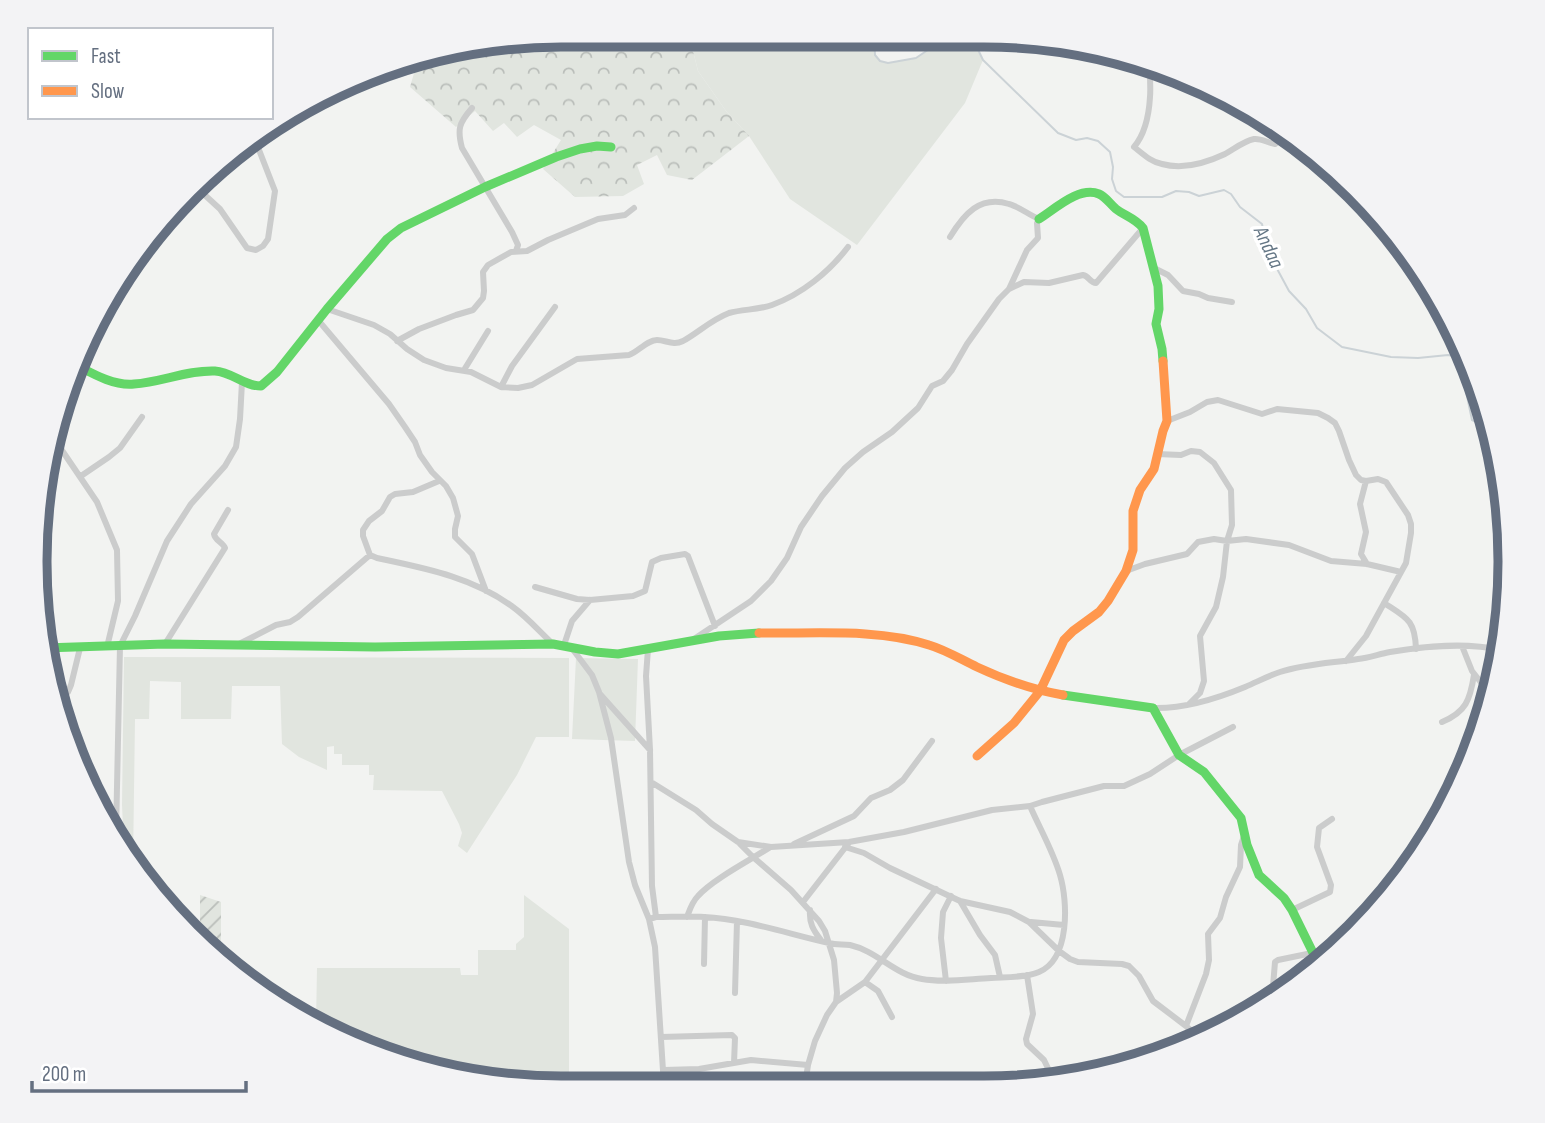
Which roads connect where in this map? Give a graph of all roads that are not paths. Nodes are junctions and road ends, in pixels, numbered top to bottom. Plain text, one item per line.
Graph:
1 (1150, 75) edge
2 (472, 108) dead end
3 (1279, 141) edge
4 (258, 147) edge
5 (611, 147) dead end
6 (485, 187) junction
7 (203, 193) edge
8 (634, 208) dead end
9 (1039, 219) junction
10 (1143, 228) junction
11 (950, 237) dead end
12 (848, 247) dead end
13 (516, 251) junction
14 (1154, 268) junction
15 (1009, 289) junction
16 (1232, 302) dead end
17 (555, 307) dead end
18 (327, 309) junction
19 (318, 320) junction
20 (488, 331) dead end
21 (397, 341) junction
22 (84, 369) edge
23 (464, 370) junction
24 (242, 382) junction
25 (501, 387) junction
26 (142, 417) dead end
27 (1167, 421) junction
28 (60, 447) edge
29 (1157, 454) junction
30 (81, 476) junction
31 (439, 481) junction
32 (1366, 481) junction
33 (228, 510) dead end
34 (1227, 541) junction
35 (370, 555) junction
36 (1367, 564) junction
37 (1126, 571) junction
38 (1402, 572) junction
39 (535, 587) dead end
40 (486, 591) junction
41 (590, 600) junction
42 (1384, 603) junction
43 (715, 626) junction
44 (693, 640) junction
45 (165, 644) junction
46 (552, 644) junction
47 (567, 645) junction
48 (120, 646) junction
49 (235, 646) junction
50 (1462, 646) junction
51 (107, 647) junction
52 (55, 648) edge
53 (80, 648) junction
54 (1490, 648) edge
55 (648, 649) junction
56 (1416, 649) junction
57 (1346, 661) junction
58 (1475, 675) junction
59 (1483, 685) edge
60 (1040, 691) junction
61 (598, 692) junction
62 (65, 694) edge
63 (1187, 706) junction
64 (1153, 708) junction
65 (1442, 722) dead end
66 (1233, 727) dead end
67 (932, 741) dead end
68 (650, 750) junction
69 (1179, 755) junction
70 (977, 756) dead end
71 (651, 782) junction
72 (1030, 806) junction
73 (116, 819) edge
74 (1332, 819) dead end
75 (1244, 834) junction
76 (738, 842) junction
77 (847, 845) junction
78 (771, 847) junction
79 (787, 847) junction
80 (753, 858) junction
81 (936, 889) junction
82 (951, 896) junction
83 (960, 901) junction
84 (803, 902) junction
85 (1292, 909) junction
86 (810, 910) junction
87 (687, 917) junction
88 (705, 917) junction
89 (652, 918) junction
90 (737, 921) junction
91 (1029, 922) junction
92 (1065, 925) junction
93 (821, 940) junction
94 (829, 943) junction
95 (1059, 951) junction
96 (1312, 953) junction
97 (1314, 956) edge
98 (883, 961) junction
99 (704, 964) dead end
100 (1027, 975) junction
101 (1000, 977) junction
102 (946, 981) junction
103 (865, 982) junction
104 (1273, 986) edge
105 (735, 993) dead end
106 (836, 1002) junction
107 (891, 1017) dead end
108 (1186, 1026) junction
109 (1192, 1032) edge
110 (661, 1037) junction
111 (734, 1063) junction
112 (808, 1065) junction
113 (664, 1070) junction
114 (1049, 1071) edge
115 (664, 1076) edge
116 (806, 1076) edge

1 - 3 street
2 - 6 street
4 - 7 street
5 - 6 street
6 - 13 street
6 - 18 street
8 - 13 street
9 - 10 street
9 - 11 street
9 - 15 street
10 - 14 street
10 - 15 street
12 - 25 street
13 - 21 street
14 - 16 street
14 - 27 street
15 - 43 street
17 - 25 street
18 - 19 street
18 - 21 street
19 - 24 street
19 - 31 street
20 - 23 street
21 - 23 street
22 - 24 street
23 - 25 street
24 - 48 street
26 - 30 street
27 - 29 street
27 - 32 street
28 - 30 street
29 - 34 street
29 - 37 street
30 - 51 street
31 - 35 street
31 - 40 street
32 - 36 street
32 - 38 street
33 - 45 street
34 - 36 street
34 - 37 street
34 - 63 street
35 - 40 street
35 - 49 street
36 - 38 street
37 - 60 street
38 - 42 street
39 - 41 street
40 - 46 street
41 - 43 street
41 - 47 street
42 - 56 street
42 - 57 street
43 - 44 street
44 - 55 street
44 - 60 street
45 - 48 street
45 - 49 street
46 - 47 street
46 - 49 street
47 - 55 street
47 - 61 street
48 - 51 street
48 - 73 street
50 - 54 street
50 - 56 street
50 - 58 street
51 - 53 street
52 - 53 street
53 - 62 street
55 - 68 street
56 - 57 street
57 - 63 street
58 - 59 street
58 - 65 street
60 - 64 street
60 - 70 street
61 - 68 street
61 - 89 street
63 - 64 street
64 - 69 street
66 - 69 street
67 - 79 street
68 - 71 street
69 - 72 street
69 - 75 street
71 - 76 street
71 - 89 street
72 - 77 street
72 - 92 street
74 - 85 street
75 - 85 street
75 - 108 street
76 - 78 street
76 - 80 street
77 - 79 street
77 - 81 street
77 - 84 street
78 - 79 street
78 - 80 street
80 - 84 street
80 - 87 street
81 - 82 street
81 - 98 street
82 - 83 street
82 - 102 street
83 - 91 street
83 - 101 street
84 - 86 street
85 - 96 street
86 - 93 street
86 - 94 street
87 - 88 street
87 - 89 street
88 - 90 street
88 - 99 street
89 - 110 street
90 - 93 street
90 - 105 street
91 - 92 street
91 - 95 street
92 - 95 street
93 - 94 street
94 - 98 street
94 - 106 street
95 - 100 street
95 - 108 street
96 - 97 street
96 - 104 street
98 - 102 street
98 - 103 street
100 - 101 street
100 - 114 street
101 - 102 street
103 - 106 street
103 - 107 street
106 - 112 street
108 - 109 street
110 - 111 street
110 - 113 street
111 - 112 street
111 - 113 street
112 - 116 street
113 - 115 street

